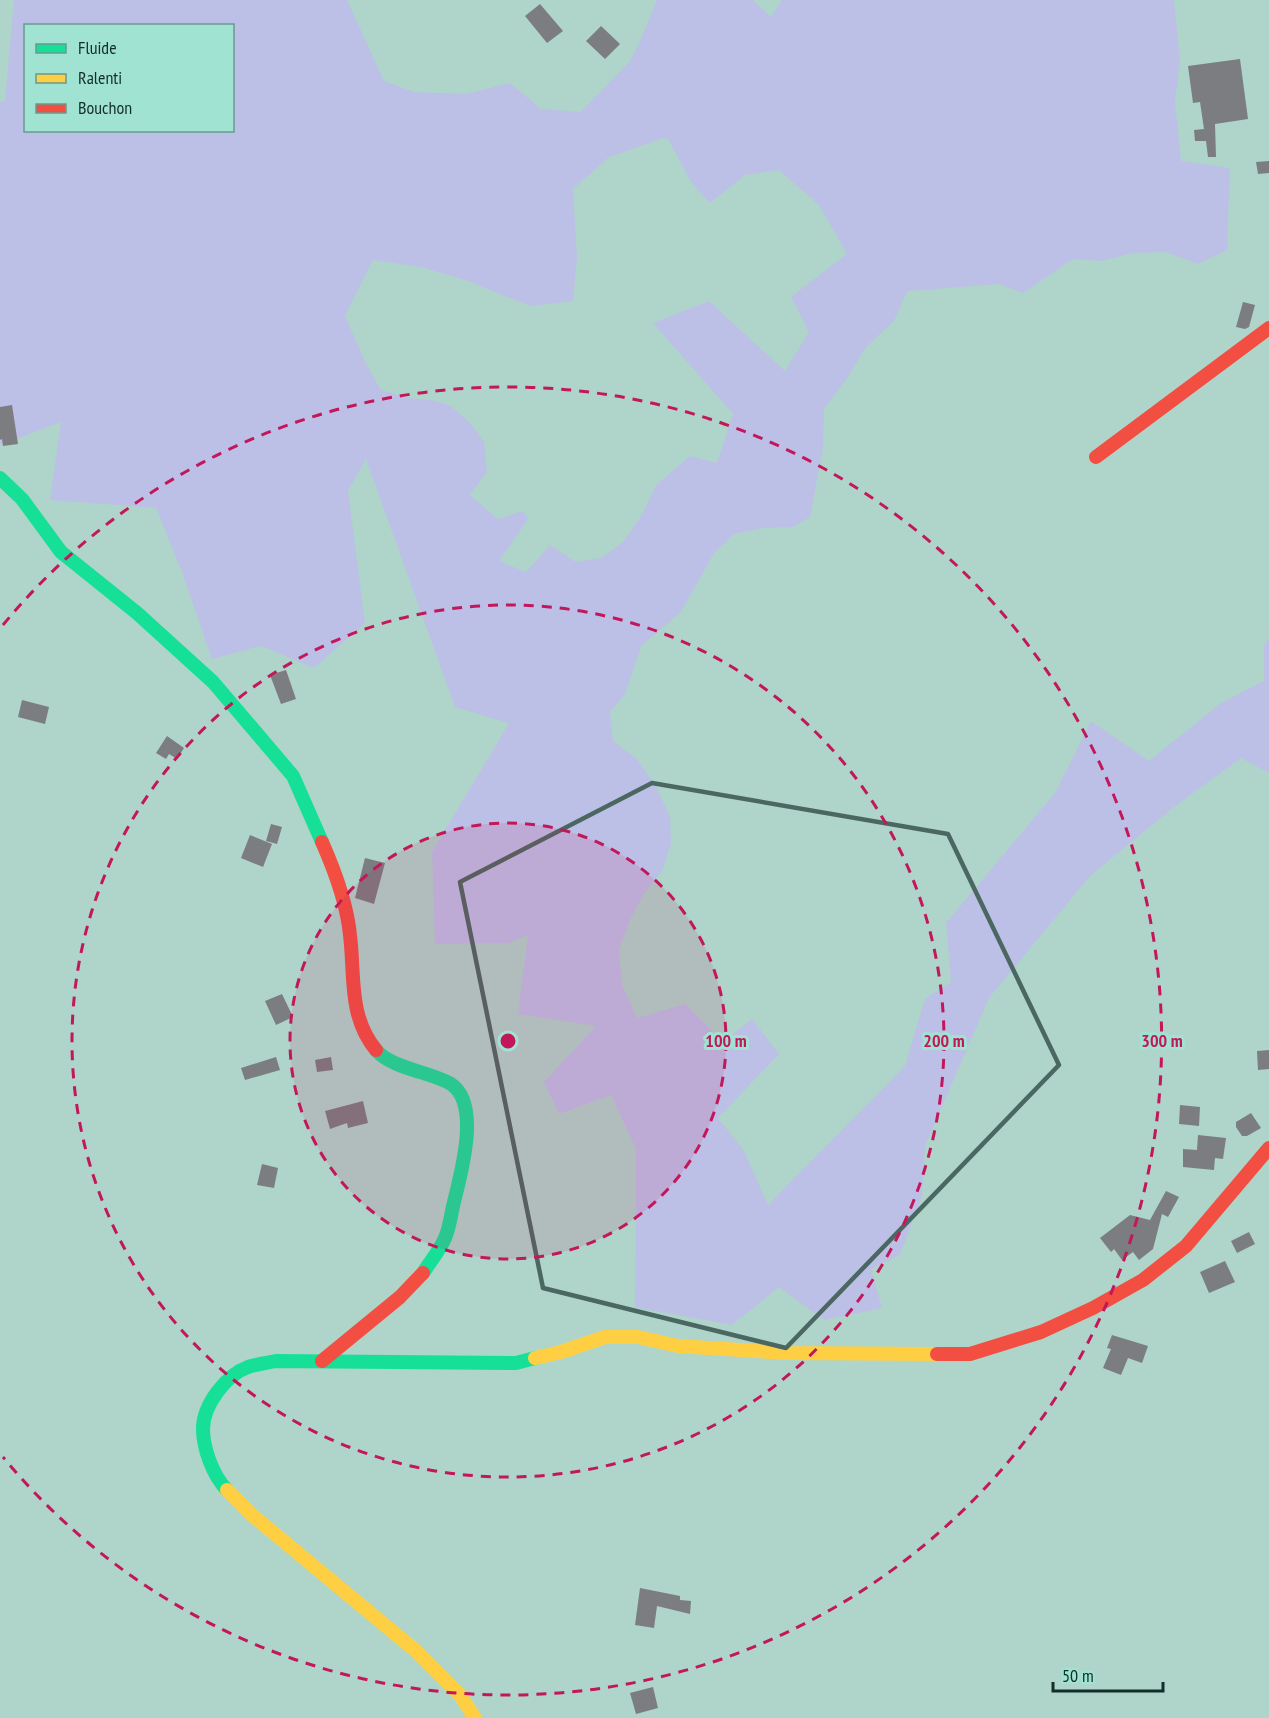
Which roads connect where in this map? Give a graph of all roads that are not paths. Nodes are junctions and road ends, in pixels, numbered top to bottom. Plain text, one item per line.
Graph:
1 (1269, 328) edge
2 (1096, 458) dead end
3 (0, 478) edge
4 (1269, 1148) edge
5 (322, 1361) junction
6 (475, 1718) edge

1 - 2 street
3 - 5 street
4 - 5 street
5 - 6 street

